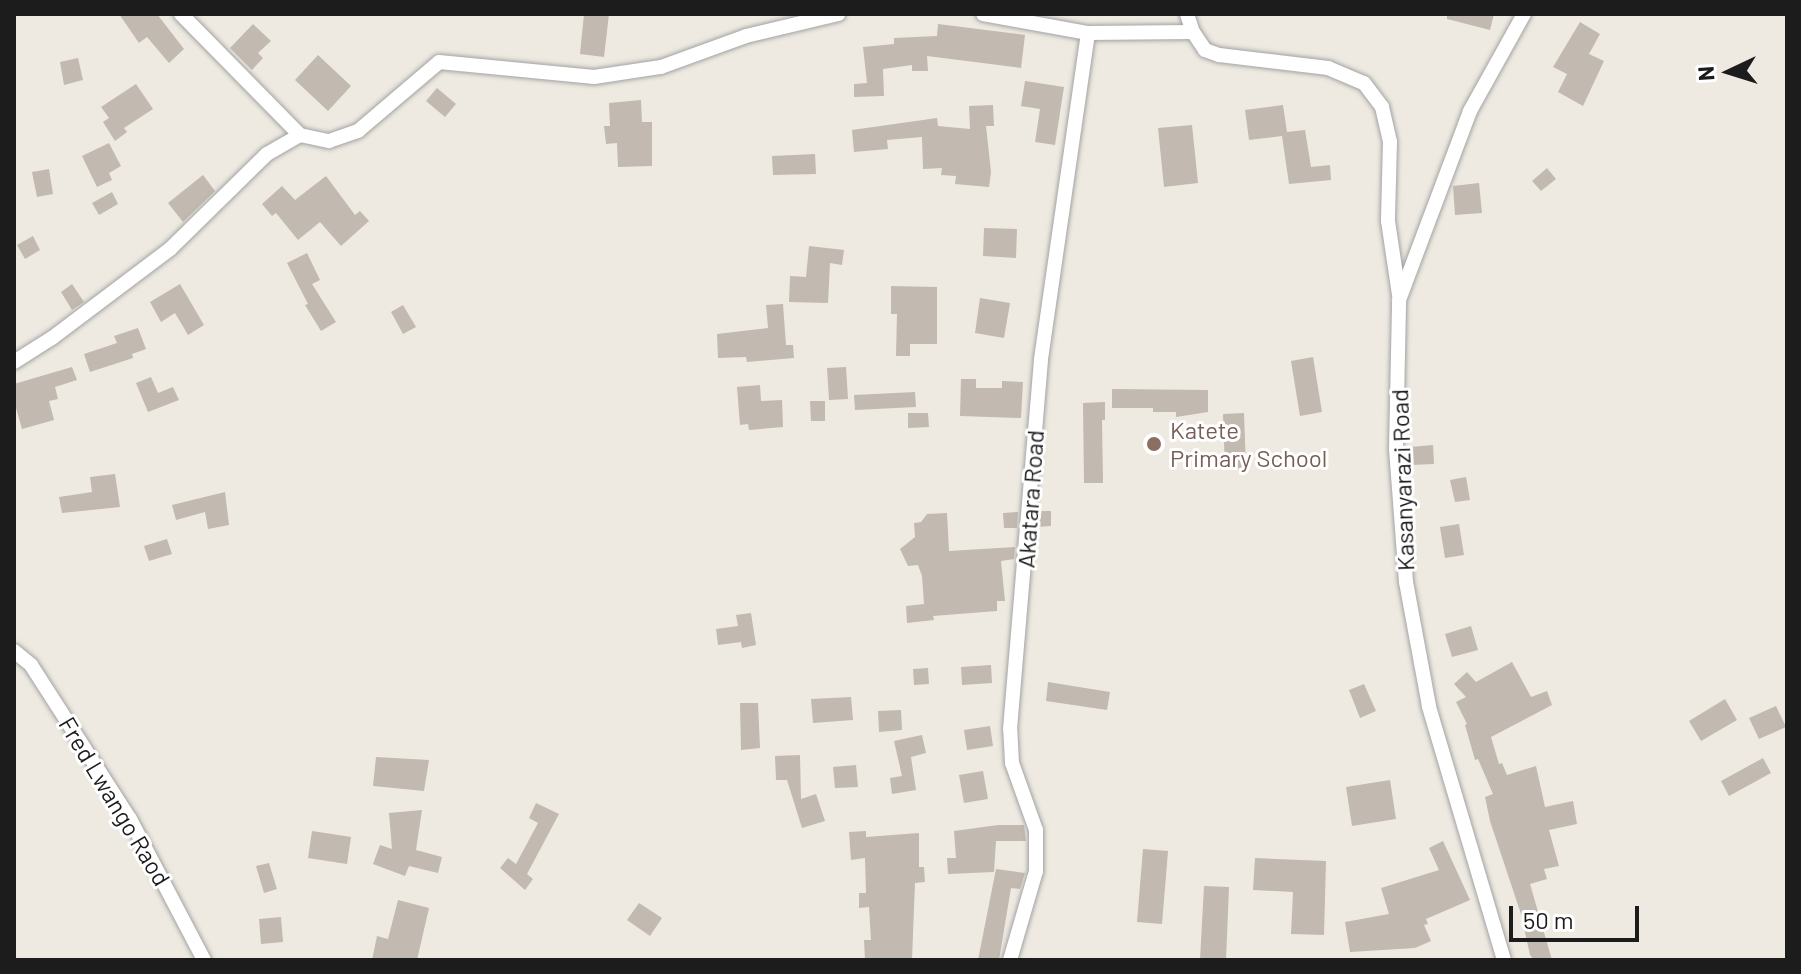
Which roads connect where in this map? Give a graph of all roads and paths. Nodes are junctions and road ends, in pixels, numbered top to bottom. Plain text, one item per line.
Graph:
1 (181, 14) edge
2 (838, 14) edge
3 (983, 14) edge
4 (1187, 14) edge
5 (1524, 14) edge
6 (1193, 32) junction
7 (1088, 33) junction
8 (300, 135) junction
9 (1399, 300) junction
10 (14, 362) edge
11 (14, 651) edge
12 (204, 960) edge
13 (1010, 960) edge
14 (1504, 960) edge

1 - 8 street
2 - 8 street
3 - 7 street
4 - 6 street
5 - 9 street, Kasanyarazi Road
6 - 7 street
6 - 9 street
7 - 13 street, Akatara Road
8 - 10 street
9 - 14 street, Kasanyarazi Road
11 - 12 street, Fred Lwango Raod

